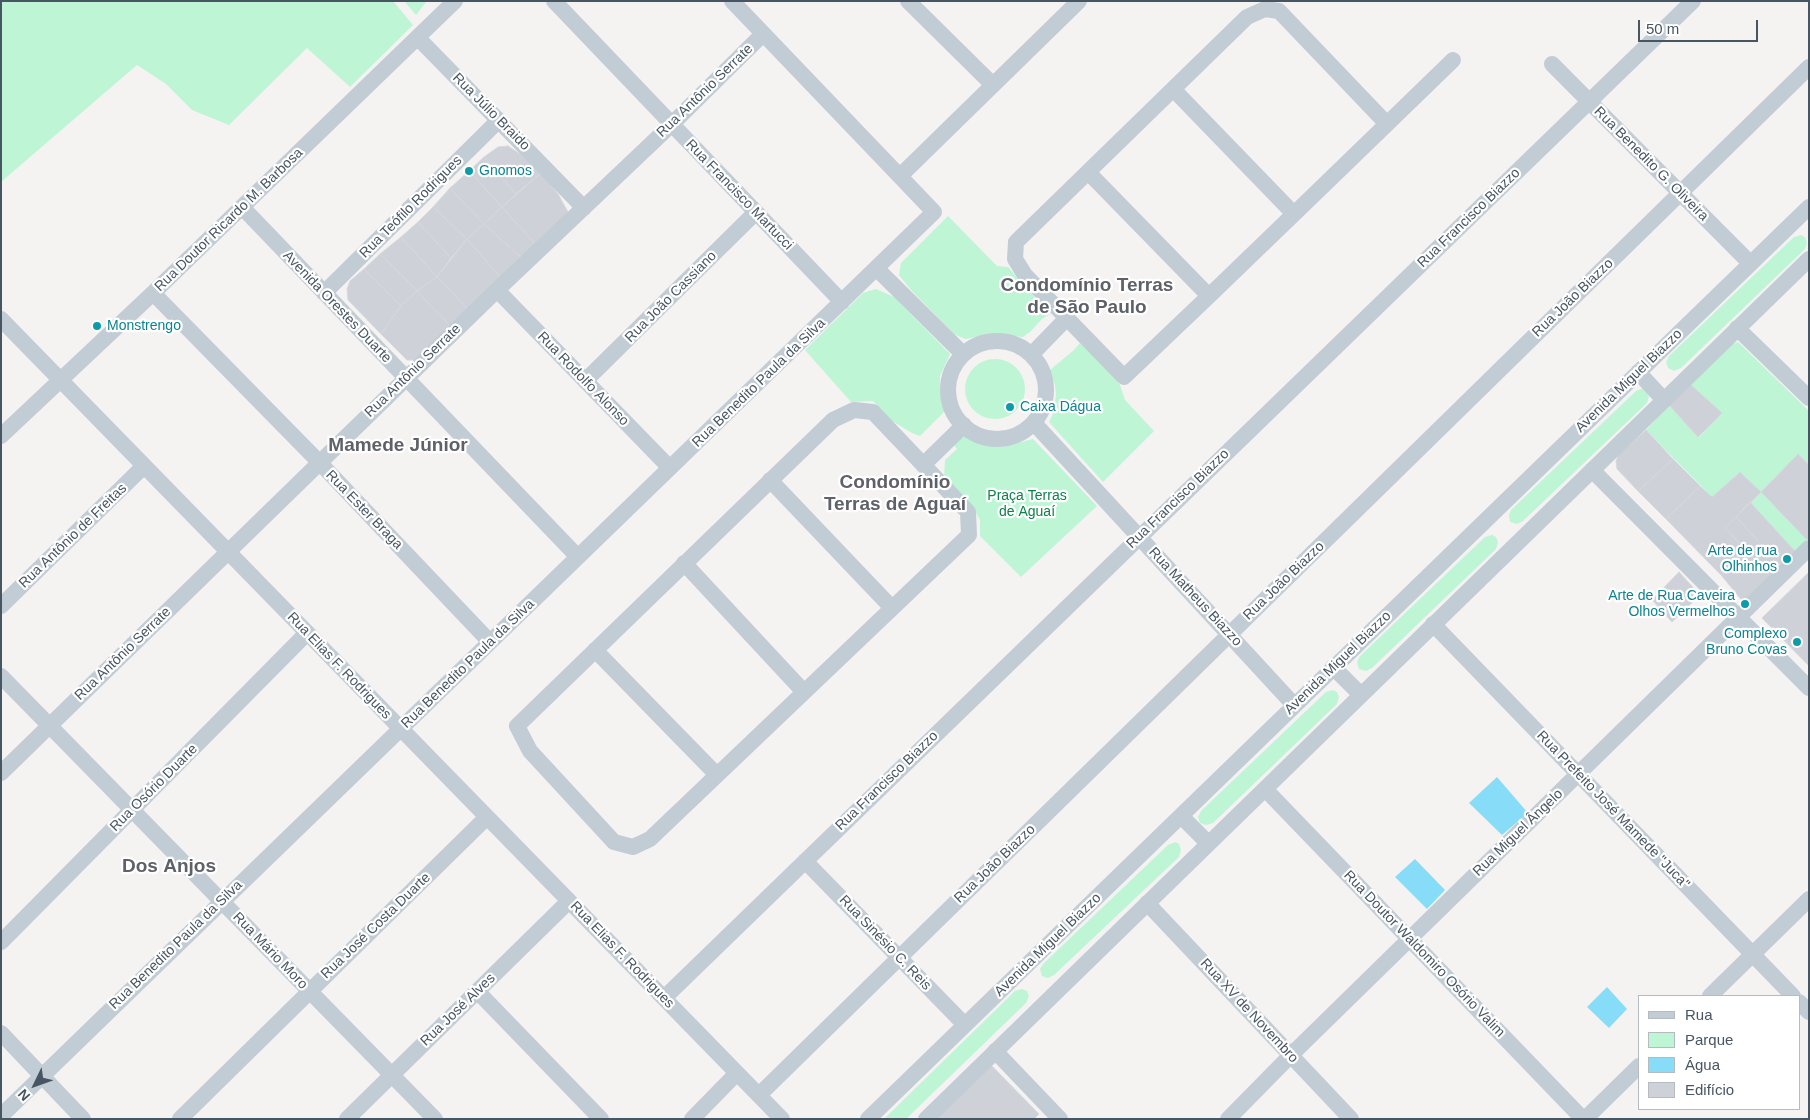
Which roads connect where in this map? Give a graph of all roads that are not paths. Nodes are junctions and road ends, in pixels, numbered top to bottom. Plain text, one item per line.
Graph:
1 (455, 1) edge
2 (554, 1) edge
3 (732, 1) edge
4 (908, 1) edge
5 (1079, 1) edge
6 (1693, 1) edge
7 (763, 34) junction
8 (418, 38) junction
9 (1453, 60) dead end
10 (1552, 64) dead end
11 (1809, 67) edge
12 (993, 85) junction
13 (1173, 89) junction
14 (1589, 102) junction
15 (499, 120) junction
16 (1388, 124) junction
17 (671, 125) junction
18 (1088, 172) junction
19 (900, 176) junction
20 (1680, 193) junction
21 (242, 207) junction
22 (584, 208) junction
23 (756, 212) junction
24 (1807, 213) edge
25 (1294, 214) junction
26 (1809, 259) edge
27 (1750, 263) junction
28 (877, 269) junction
29 (497, 290) junction
30 (153, 293) junction
31 (324, 293) junction
32 (1209, 296) junction
33 (842, 302) junction
34 (1067, 318) junction
35 (1, 319) edge
36 (1737, 328) junction
37 (963, 354) junction
38 (1032, 354) junction
39 (1638, 372) junction
40 (406, 379) junction
41 (60, 380) junction
42 (585, 381) junction
43 (1809, 398) edge
44 (1664, 400) junction
45 (1034, 423) junction
46 (964, 426) junction
47 (1, 436) edge
48 (320, 463) junction
49 (923, 465) junction
50 (144, 466) junction
51 (670, 468) junction
52 (1592, 470) junction
53 (770, 480) junction
54 (1140, 537) junction
55 (1809, 548) edge
56 (228, 552) junction
57 (578, 558) junction
58 (684, 563) junction
59 (1, 606) edge
60 (892, 608) junction
61 (1738, 617) junction
62 (1433, 624) junction
63 (307, 633) junction
64 (1229, 634) junction
65 (490, 642) junction
66 (595, 650) junction
67 (1334, 667) junction
68 (1, 676) edge
69 (1809, 688) edge
70 (804, 692) junction
71 (1361, 695) junction
72 (1294, 705) junction
73 (50, 726) junction
74 (401, 729) junction
75 (1, 773) edge
76 (717, 774) junction
77 (1578, 774) junction
78 (1265, 788) junction
79 (132, 810) junction
80 (1181, 816) junction
81 (488, 817) junction
82 (1208, 843) junction
83 (805, 861) junction
84 (1809, 899) edge
85 (222, 901) junction
86 (569, 901) junction
87 (1147, 903) junction
88 (1410, 939) junction
89 (1, 942) edge
90 (1752, 954) junction
91 (899, 958) junction
92 (309, 990) junction
93 (477, 991) junction
94 (1711, 995) edge
95 (1792, 995) edge
96 (664, 998) junction
97 (1800, 1003) edge
98 (1809, 1012) edge
99 (965, 1026) junction
100 (1, 1033) edge
101 (995, 1051) junction
102 (1290, 1055) junction
103 (1638, 1067) edge
104 (737, 1073) junction
105 (42, 1075) junction
106 (392, 1075) junction
107 (759, 1095) junction
108 (1, 1116) edge
109 (83, 1119) edge
110 (180, 1119) edge
111 (347, 1119) edge
112 (435, 1119) edge
113 (601, 1119) edge
114 (692, 1119) edge
115 (782, 1119) edge
116 (868, 1119) edge
117 (926, 1119) edge
118 (1060, 1119) edge
119 (1228, 1119) edge
120 (1351, 1119) edge
121 (1584, 1119) edge

1 - 8 street, Rua Doutor Ricardo M. Barbosa
2 - 17 street, Rua Francisco Martucci
3 - 7 street
4 - 12 street
5 - 12 street
6 - 14 street, Rua Francisco Biazzo
7 - 17 street, Rua Antônio Serrate
7 - 19 street
8 - 15 street, Rua Júlio Braido
8 - 21 street, Rua Doutor Ricardo M. Barbosa
9 - 16 street
10 - 14 street, Rua Benedito G. Oliveira
11 - 20 street, Rua João Biazzo
12 - 19 street
13 - 16 street
13 - 18 street
13 - 25 street
14 - 20 street, Rua Benedito G. Oliveira
14 - 54 street, Rua Francisco Biazzo
15 - 22 street, Rua Júlio Braido
15 - 31 street, Rua Teófilo Rodrigues
16 - 25 street
17 - 22 street, Rua Antônio Serrate
17 - 23 street, Rua Francisco Martucci
18 - 32 street
18 - 34 street
19 - 28 street, Rua Benedito Paula da Silva
20 - 27 street, Rua Benedito G. Oliveira
20 - 64 street, Rua João Biazzo
21 - 30 street, Rua Doutor Ricardo M. Barbosa
21 - 31 street, Avenida Orestes Duarte
22 - 29 street, Rua Antônio Serrate
23 - 33 street, Rua Francisco Martucci
23 - 42 street, Rua João Cassiano
24 - 27 street, Avenida Miguel Biazzo
25 - 32 street
26 - 36 street
27 - 39 street, Avenida Miguel Biazzo
28 - 33 street, Rua Benedito Paula da Silva
28 - 37 street
29 - 40 street, Rua Antônio Serrate
29 - 42 street, Rua Rodolfo Alonso
30 - 41 street, Rua Doutor Ricardo M. Barbosa
30 - 48 street, Rua Ester Braga
31 - 40 street, Avenida Orestes Duarte
32 - 34 street
33 - 51 street, Rua Benedito Paula da Silva
34 - 38 street
35 - 41 street, Rua Elias F. Rodrigues
36 - 43 street
36 - 44 street
37 - 38 street
37 - 46 street
38 - 45 street
39 - 44 street
39 - 67 street, Avenida Miguel Biazzo
40 - 48 street, Rua Antônio Serrate
40 - 57 street, Avenida Orestes Duarte
41 - 47 street, Rua Doutor Ricardo M. Barbosa
41 - 50 street, Rua Elias F. Rodrigues
42 - 51 street, Rua Rodolfo Alonso
44 - 52 street
45 - 46 street
45 - 54 street, Rua Matheus Biazzo
46 - 49 street
48 - 56 street, Rua Antônio Serrate
48 - 65 street, Rua Ester Braga
49 - 53 street
49 - 60 street
50 - 56 street, Rua Elias F. Rodrigues
50 - 59 street, Rua Antônio de Freitas
51 - 57 street, Rua Benedito Paula da Silva
52 - 61 street
52 - 62 street
53 - 58 street
53 - 60 street
54 - 64 street, Rua Matheus Biazzo
54 - 83 street, Rua Francisco Biazzo
55 - 61 street, Rua Miguel Ângelo
56 - 63 street, Rua Elias F. Rodrigues
56 - 73 street, Rua Antônio Serrate
57 - 65 street, Rua Benedito Paula da Silva
58 - 66 street
58 - 70 street
60 - 70 street
61 - 69 street
61 - 77 street, Rua Miguel Ângelo
62 - 71 street
62 - 77 street, Rua Prefeito José Mamede "Juca"
63 - 74 street, Rua Elias F. Rodrigues
63 - 79 street, Rua Osório Duarte
64 - 72 street, Rua Matheus Biazzo
64 - 91 street, Rua João Biazzo
65 - 74 street, Rua Benedito Paula da Silva
66 - 76 street
66 - 76 street
67 - 71 street
67 - 72 street, Avenida Miguel Biazzo
68 - 73 street, Rua Mário Moro
70 - 76 street
71 - 78 street
72 - 80 street, Avenida Miguel Biazzo
73 - 75 street, Rua Antônio Serrate
73 - 79 street, Rua Mário Moro
74 - 81 street, Rua Elias F. Rodrigues
74 - 85 street, Rua Benedito Paula da Silva
77 - 88 street, Rua Miguel Ângelo
77 - 90 street, Rua Prefeito José Mamede "Juca"
78 - 82 street
78 - 88 street, Rua Doutor Waldomiro Osório Valim
79 - 85 street, Rua Mário Moro
79 - 89 street, Rua Osório Duarte
80 - 82 street
80 - 99 street, Avenida Miguel Biazzo
81 - 86 street, Rua Elias F. Rodrigues
81 - 92 street, Rua José Costa Duarte
82 - 87 street
83 - 91 street, Rua Sinésio C. Reis
83 - 96 street, Rua Francisco Biazzo
84 - 90 street
85 - 92 street, Rua Mário Moro
85 - 105 street, Rua Benedito Paula da Silva
86 - 93 street, Rua José Alves
86 - 96 street, Rua Elias F. Rodrigues
87 - 101 street
87 - 102 street, Rua XV de Novembro
88 - 102 street, Rua Miguel Ângelo
88 - 121 street, Rua Doutor Waldomiro Osório Valim
90 - 94 street
90 - 95 street, Rua Prefeito José Mamede "Juca"
91 - 99 street, Rua Sinésio C. Reis
91 - 107 street, Rua João Biazzo
92 - 106 street, Rua Mário Moro
92 - 110 street, Rua José Costa Duarte
93 - 106 street, Rua José Alves
93 - 113 street
96 - 104 street, Rua Elias F. Rodrigues
97 - 98 street
99 - 116 street, Avenida Miguel Biazzo
100 - 105 street
101 - 117 street
101 - 118 street
102 - 119 street, Rua Miguel Ângelo
102 - 120 street, Rua XV de Novembro
103 - 121 street
104 - 107 street, Rua Elias F. Rodrigues
104 - 114 street
105 - 108 street, Rua Benedito Paula da Silva
105 - 109 street
106 - 111 street, Rua José Alves
106 - 112 street, Rua Mário Moro
107 - 115 street, Rua Elias F. Rodrigues

